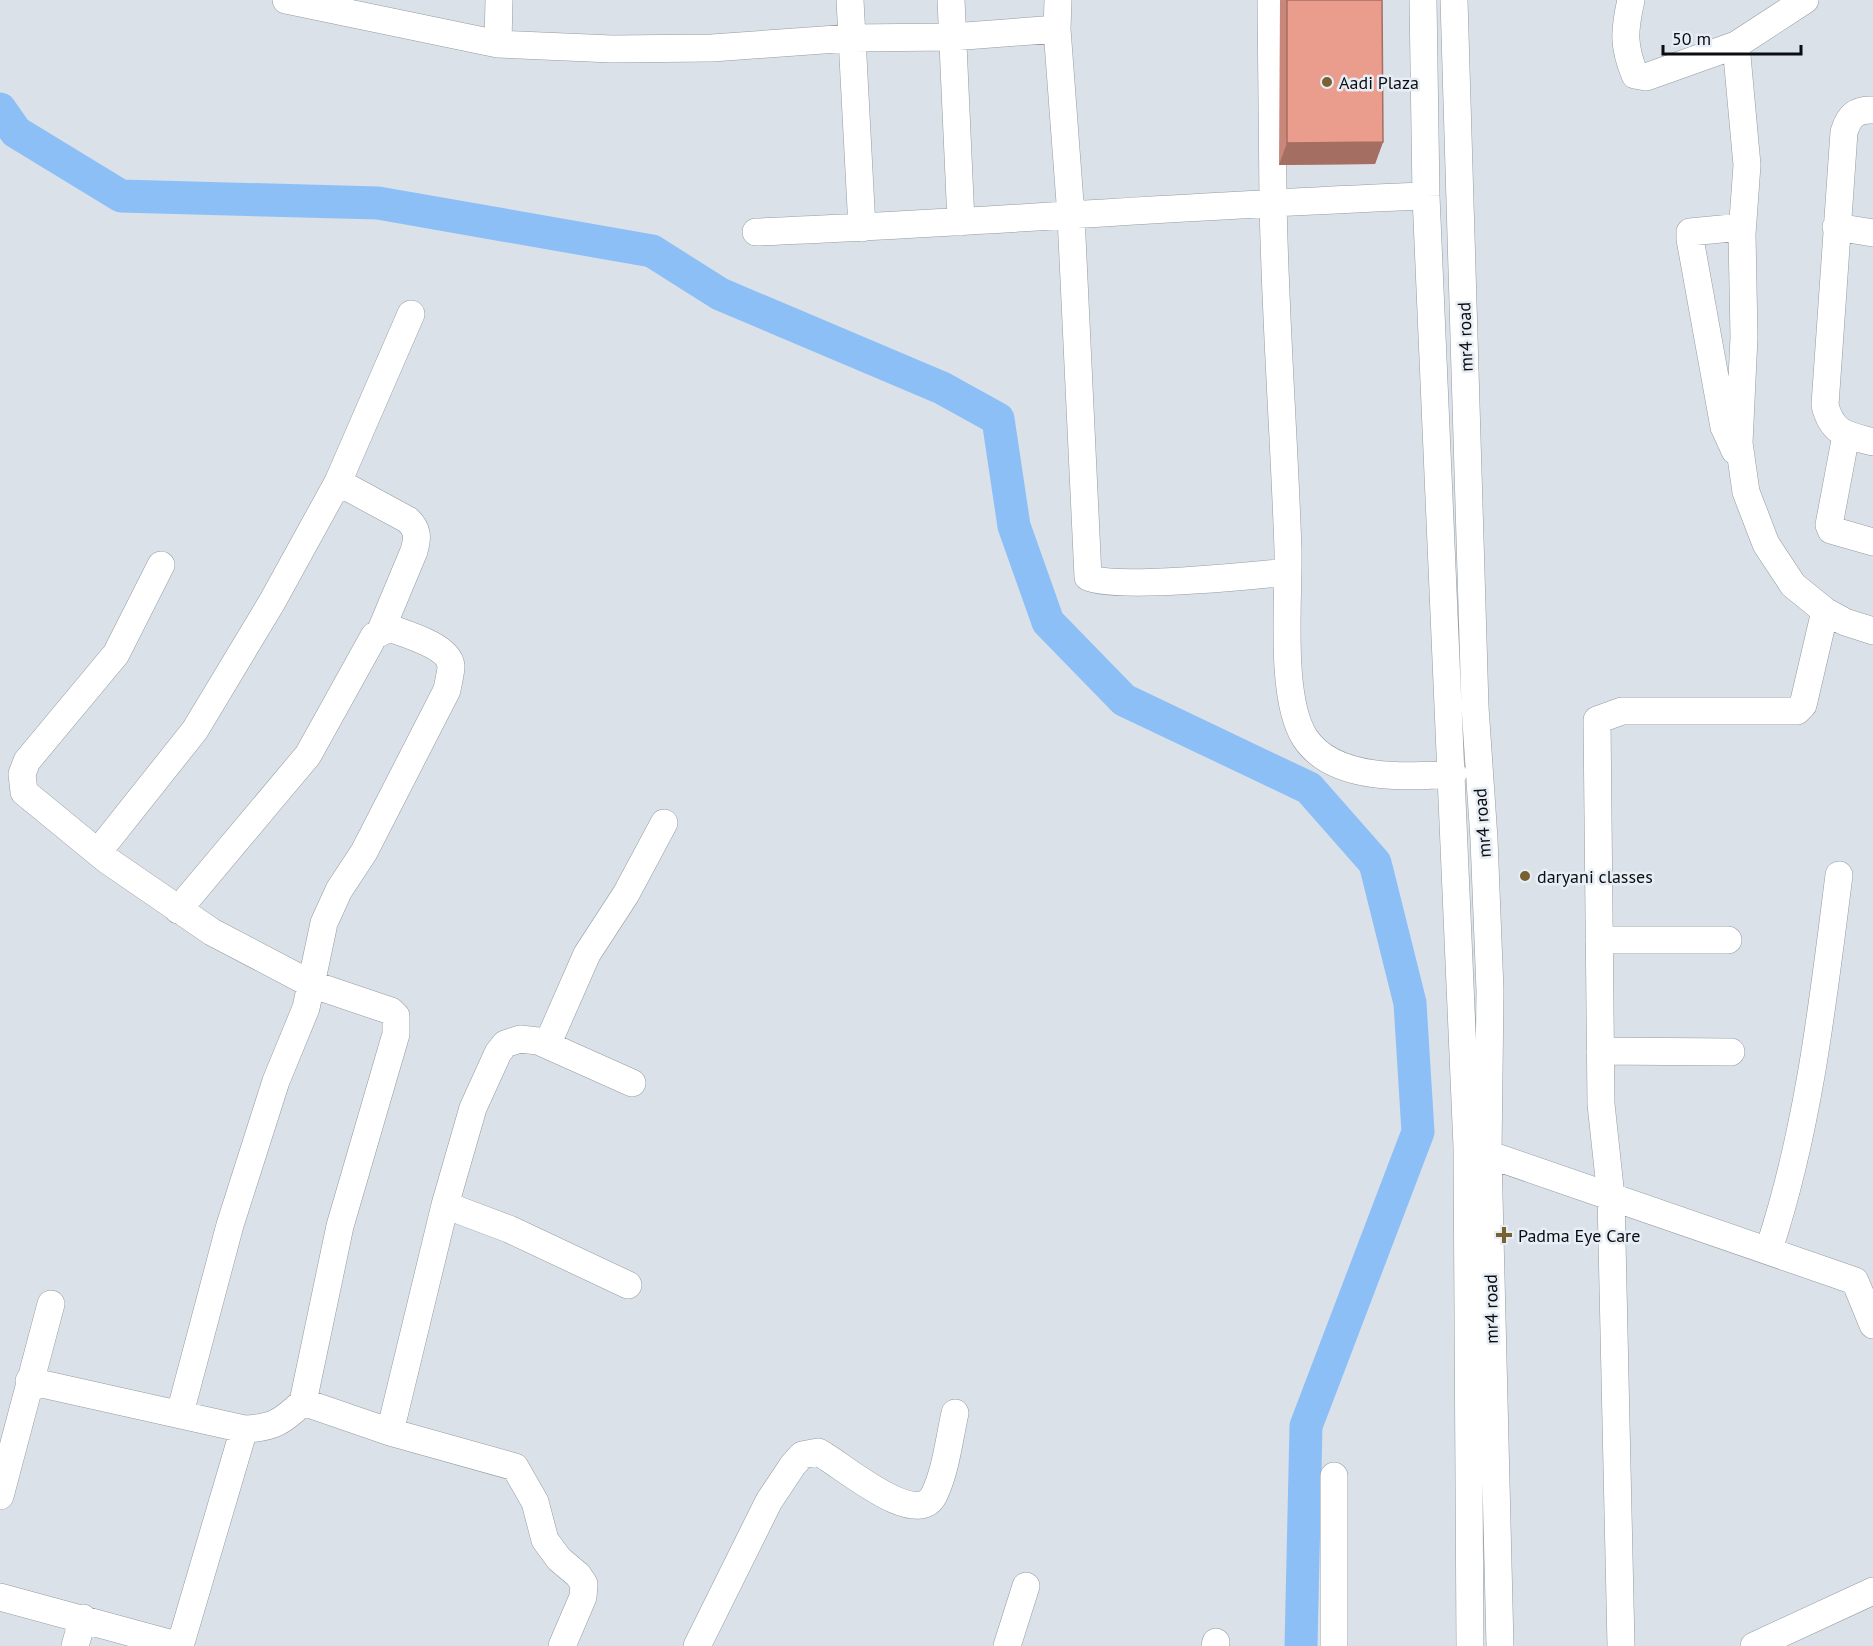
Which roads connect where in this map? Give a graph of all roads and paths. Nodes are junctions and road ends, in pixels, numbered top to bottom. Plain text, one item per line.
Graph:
1 (286, 0) edge
2 (499, 0) edge
3 (850, 0) edge
4 (951, 0) edge
5 (1058, 0) edge
6 (1271, 0) edge
7 (1423, 0) edge
8 (1454, 0) edge
9 (1631, 0) edge
10 (1805, 0) edge
11 (1057, 29) junction
12 (952, 37) junction
13 (851, 38) junction
14 (498, 44) junction
15 (1736, 45) junction
16 (1873, 110) edge
17 (1426, 196) junction
18 (1273, 201) junction
19 (1071, 216) junction
20 (961, 222) junction
21 (1742, 227) junction
22 (1836, 227) junction
23 (862, 228) junction
24 (756, 231) dead end
25 (1873, 233) edge
26 (411, 314) dead end
27 (1846, 435) junction
28 (1873, 442) edge
29 (1743, 468) junction
30 (338, 482) junction
31 (1873, 542) edge
32 (161, 565) dead end
33 (1288, 572) junction
34 (1825, 611) junction
35 (381, 630) junction
36 (1873, 631) edge
37 (1453, 774) junction
38 (11, 791) edge
39 (664, 823) dead end
40 (98, 852) junction
41 (1839, 875) dead end
42 (178, 910) junction
43 (1599, 940) junction
44 (1728, 940) dead end
45 (311, 984) junction
46 (547, 1045) junction
47 (1600, 1051) junction
48 (1731, 1052) dead end
49 (632, 1083) dead end
50 (1477, 1151) junction
51 (1611, 1197) junction
52 (445, 1205) junction
53 (1769, 1250) junction
54 (1868, 1281) edge
55 (628, 1284) dead end
56 (51, 1304) dead end
57 (1873, 1325) edge
58 (29, 1381) junction
59 (303, 1402) junction
60 (180, 1413) junction
61 (955, 1413) dead end
62 (244, 1429) junction
63 (390, 1432) junction
64 (1334, 1476) dead end
65 (0, 1496) edge
66 (1026, 1586) dead end
67 (1873, 1591) edge
68 (0, 1597) edge
69 (83, 1618) junction
70 (75, 1646) edge
71 (180, 1646) edge
72 (562, 1646) edge
73 (697, 1646) edge
74 (1007, 1646) edge
75 (1334, 1646) edge
76 (1470, 1646) edge
77 (1500, 1646) edge
78 (1621, 1646) edge
79 (1754, 1646) edge

1 - 14 street
2 - 14 street
3 - 13 street
4 - 12 street
5 - 11 street
6 - 18 street
7 - 17 street, mr4 road
8 - 50 street, mr4 road
9 - 15 street
10 - 15 street
11 - 12 street
11 - 19 street
12 - 13 street
12 - 20 street
13 - 14 street
13 - 23 street
15 - 21 street
16 - 22 street
17 - 18 street
17 - 37 street, mr4 road
18 - 19 street
18 - 33 street
19 - 20 street
19 - 33 street
20 - 23 street
21 - 29 street
21 - 29 street
22 - 25 street
22 - 27 street
23 - 24 street
26 - 30 street
27 - 28 street
27 - 31 street
29 - 34 street
30 - 35 street
30 - 40 street
32 - 38 street
33 - 37 street
34 - 36 street
34 - 43 street
35 - 42 street
35 - 45 street
37 - 50 street, mr4 road
38 - 40 street
39 - 46 street
40 - 42 street
41 - 53 street
42 - 45 street
43 - 44 street
43 - 47 street
45 - 59 street
45 - 60 street
46 - 49 street
46 - 52 street
47 - 48 street
47 - 51 street
50 - 51 street
50 - 76 street, mr4 road
50 - 77 street, mr4 road
51 - 53 street
51 - 78 street
52 - 55 street
52 - 63 street
53 - 54 street
54 - 57 street
56 - 58 street
58 - 60 street
58 - 65 street
59 - 62 street
59 - 63 street
60 - 62 street
61 - 73 street
62 - 71 street
63 - 72 street
64 - 75 street
66 - 74 street
67 - 79 street
68 - 69 street
69 - 70 street
69 - 71 street

